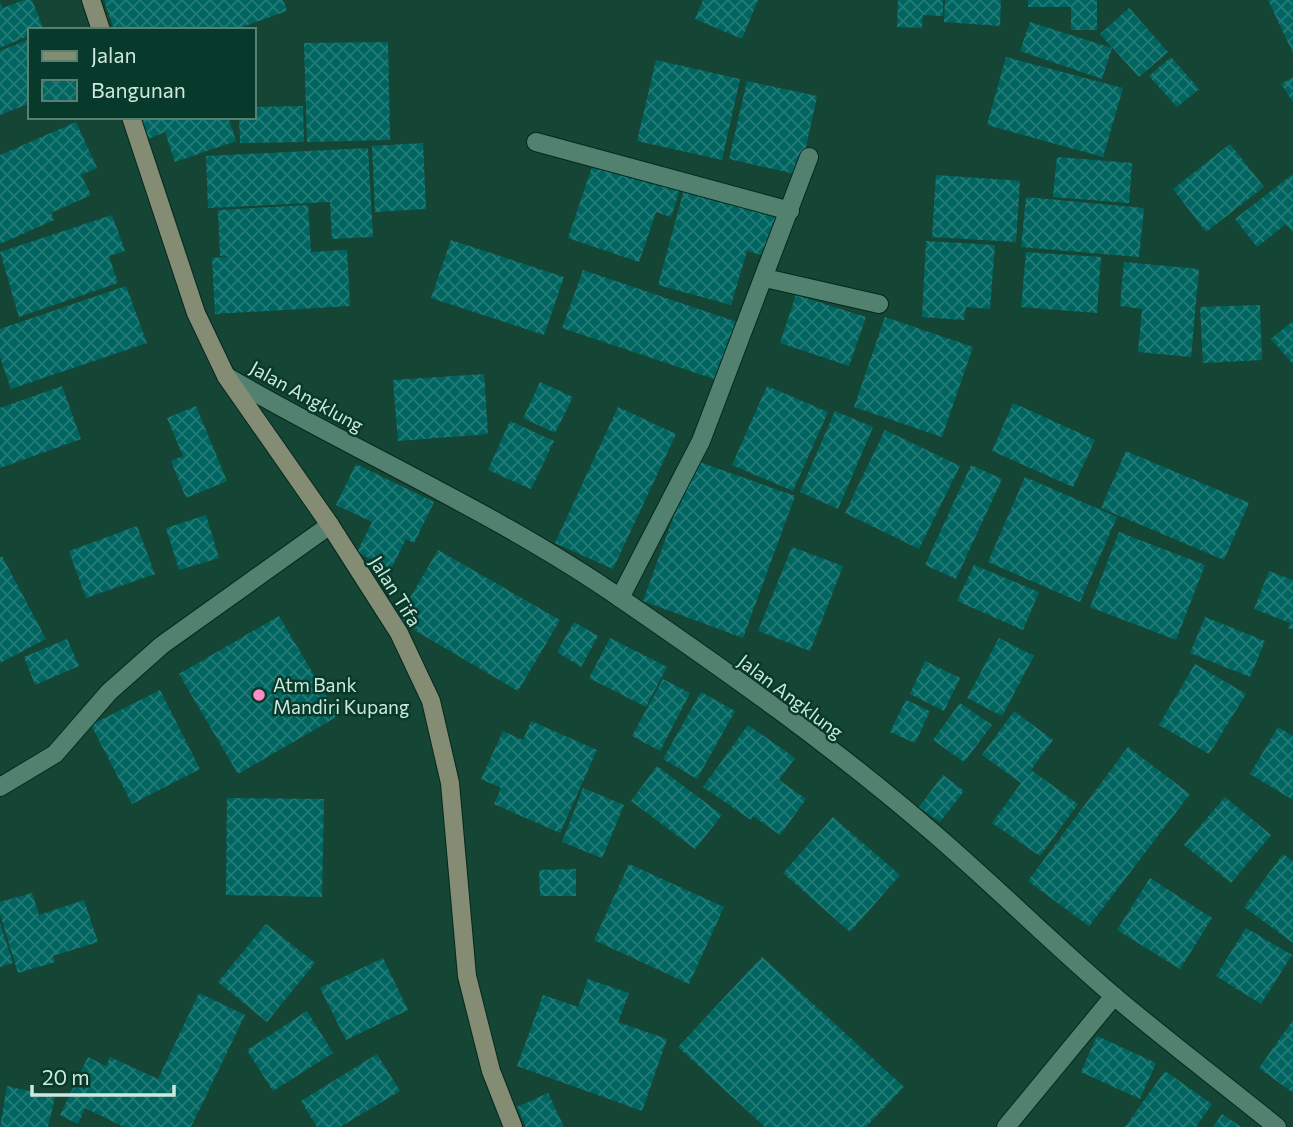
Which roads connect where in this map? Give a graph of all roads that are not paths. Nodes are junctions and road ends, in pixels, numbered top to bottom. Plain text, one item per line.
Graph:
1 (91, 0) edge
2 (100, 28) edge
3 (132, 119) edge
4 (536, 142) dead end
5 (809, 157) dead end
6 (790, 211) junction
7 (765, 278) junction
8 (879, 304) dead end
9 (226, 376) junction
10 (330, 525) junction
11 (620, 598) junction
12 (0, 787) edge
13 (1114, 996) junction
14 (513, 1127) edge
15 (1006, 1127) edge
16 (1277, 1127) edge

1 - 2 street
3 - 9 street, Jalan Tifa
4 - 6 street
5 - 6 street
6 - 7 street
7 - 8 street
7 - 11 street
9 - 10 street, Jalan Tifa
9 - 11 street, Jalan Angklung
10 - 12 street
10 - 14 street, Jalan Tifa
11 - 13 street, Jalan Angklung
13 - 15 street
13 - 16 street, Jalan Angklung

